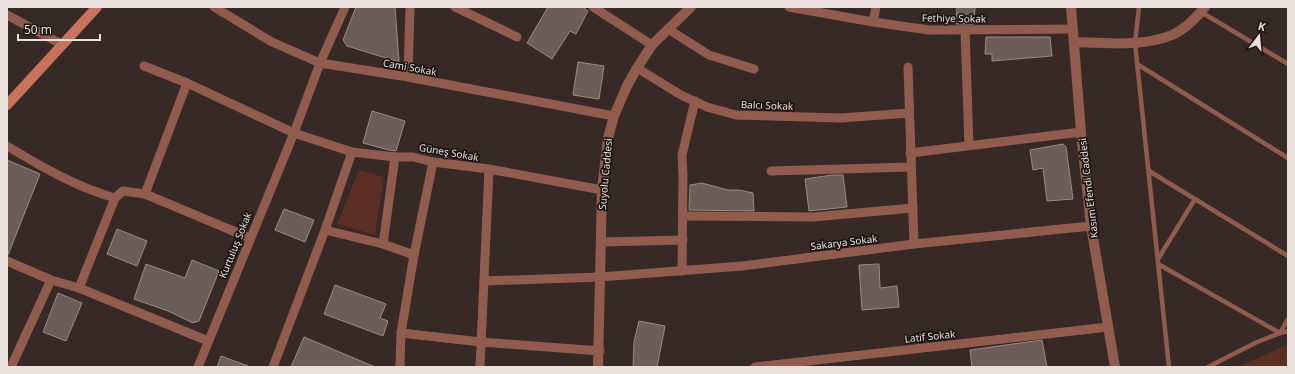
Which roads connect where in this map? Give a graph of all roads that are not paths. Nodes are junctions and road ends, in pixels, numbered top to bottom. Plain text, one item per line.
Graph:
1 (97, 7) edge
2 (214, 7) edge
3 (345, 7) edge
4 (410, 7) edge
5 (455, 7) edge
6 (594, 7) edge
7 (691, 7) edge
8 (789, 7) edge
9 (876, 7) edge
10 (1071, 7) edge
11 (1139, 7) edge
12 (1203, 9) edge
13 (7, 15) edge
14 (873, 22) junction
15 (1073, 29) junction
16 (668, 30) junction
17 (965, 30) junction
18 (517, 37) dead end
19 (1074, 42) junction
20 (1135, 43) junction
21 (63, 44) junction
22 (652, 45) junction
23 (320, 63) junction
24 (1137, 64) junction
25 (1288, 64) edge
26 (144, 66) dead end
27 (908, 67) dead end
28 (637, 68) junction
29 (754, 69) dead end
30 (408, 77) junction
31 (188, 83) junction
32 (695, 101) junction
33 (7, 105) edge
34 (909, 113) junction
35 (614, 116) junction
36 (1081, 132) junction
37 (294, 133) junction
38 (969, 145) junction
39 (7, 146) edge
40 (352, 152) junction
41 (910, 153) junction
42 (395, 157) junction
43 (1288, 158) edge
44 (433, 162) junction
45 (911, 167) junction
46 (489, 169) junction
47 (771, 171) dead end
48 (1148, 171) junction
49 (602, 190) junction
50 (145, 194) junction
51 (115, 198) junction
52 (1195, 199) junction
53 (912, 208) junction
54 (683, 216) junction
55 (1091, 226) junction
56 (325, 230) junction
57 (250, 238) junction
58 (683, 240) junction
59 (601, 242) junction
60 (383, 244) junction
61 (914, 244) junction
62 (414, 256) junction
63 (1288, 256) edge
64 (7, 262) edge
65 (1158, 262) junction
66 (682, 271) junction
67 (600, 277) junction
68 (51, 280) junction
69 (484, 281) junction
70 (79, 288) junction
71 (1288, 319) edge
72 (1108, 327) junction
73 (1288, 331) edge
74 (401, 333) junction
75 (1280, 333) junction
76 (208, 341) junction
77 (481, 342) junction
78 (600, 351) junction
79 (11, 367) edge
80 (198, 367) edge
81 (273, 367) edge
82 (400, 367) edge
83 (480, 367) edge
84 (598, 367) edge
85 (755, 367) edge
86 (1115, 367) edge
87 (1169, 367) edge
88 (1208, 367) edge

1 - 21 main road
2 - 23 street, Cami Sokak
3 - 23 street, Kurtuluş Sokak
4 - 30 street
5 - 18 street
6 - 22 street
7 - 16 street, Suyolu Caddesi
8 - 14 street, Fethiye Sokak
9 - 14 street
10 - 15 street, Kasım Efendi Caddesi
11 - 20 lane
12 - 20 street
12 - 25 lane
13 - 21 street
14 - 17 street, Fethiye Sokak
15 - 17 street, Fethiye Sokak
15 - 19 street, Kasım Efendi Caddesi
16 - 22 street, Suyolu Caddesi
16 - 29 street
17 - 38 street
19 - 20 street
19 - 36 street, Kasım Efendi Caddesi
20 - 24 lane
21 - 33 main road
22 - 28 street, Suyolu Caddesi
23 - 30 street, Cami Sokak
23 - 37 street, Kurtuluş Sokak
24 - 43 lane
24 - 48 lane
26 - 31 street, Güneş Sokak
27 - 34 street
28 - 32 street, Balcı Sokak
28 - 35 street, Suyolu Caddesi
30 - 35 street, Cami Sokak
31 - 37 street, Güneş Sokak
31 - 50 street
32 - 34 street, Balcı Sokak
32 - 54 street
34 - 41 street
35 - 49 street, Suyolu Caddesi
36 - 38 street
36 - 55 street, Kasım Efendi Caddesi
37 - 40 street, Güneş Sokak
37 - 57 street, Kurtuluş Sokak
38 - 41 street
39 - 51 street
40 - 42 street, Güneş Sokak
40 - 56 street
41 - 45 street
42 - 44 street, Güneş Sokak
42 - 60 street
44 - 46 street, Güneş Sokak
44 - 62 street
45 - 47 street
45 - 53 street
46 - 49 street, Güneş Sokak
46 - 69 street
48 - 52 lane
48 - 65 lane
49 - 59 street, Suyolu Caddesi
50 - 51 street
50 - 57 street
51 - 70 street
52 - 63 lane
52 - 65 lane
53 - 54 street
53 - 61 street
54 - 58 street
55 - 61 street, Sakarya Sokak
55 - 72 street, Kasım Efendi Caddesi
56 - 60 street
56 - 81 street
57 - 76 street, Kurtuluş Sokak
58 - 59 street
58 - 66 street
59 - 67 street, Suyolu Caddesi
60 - 62 street
61 - 66 street, Sakarya Sokak
62 - 74 street
64 - 68 street
65 - 75 lane
65 - 87 lane
66 - 67 street, Sakarya Sokak
67 - 69 street, Sakarya Sokak
67 - 78 street, Suyolu Caddesi
68 - 70 street
68 - 79 street
69 - 77 street
70 - 76 street
71 - 75 lane
72 - 85 street, Latif Sokak
72 - 86 street, Kasım Efendi Caddesi
73 - 75 lane
74 - 77 street
74 - 82 street
75 - 88 lane
76 - 80 street, Kurtuluş Sokak
77 - 78 street
77 - 83 street
78 - 84 street, Suyolu Caddesi

